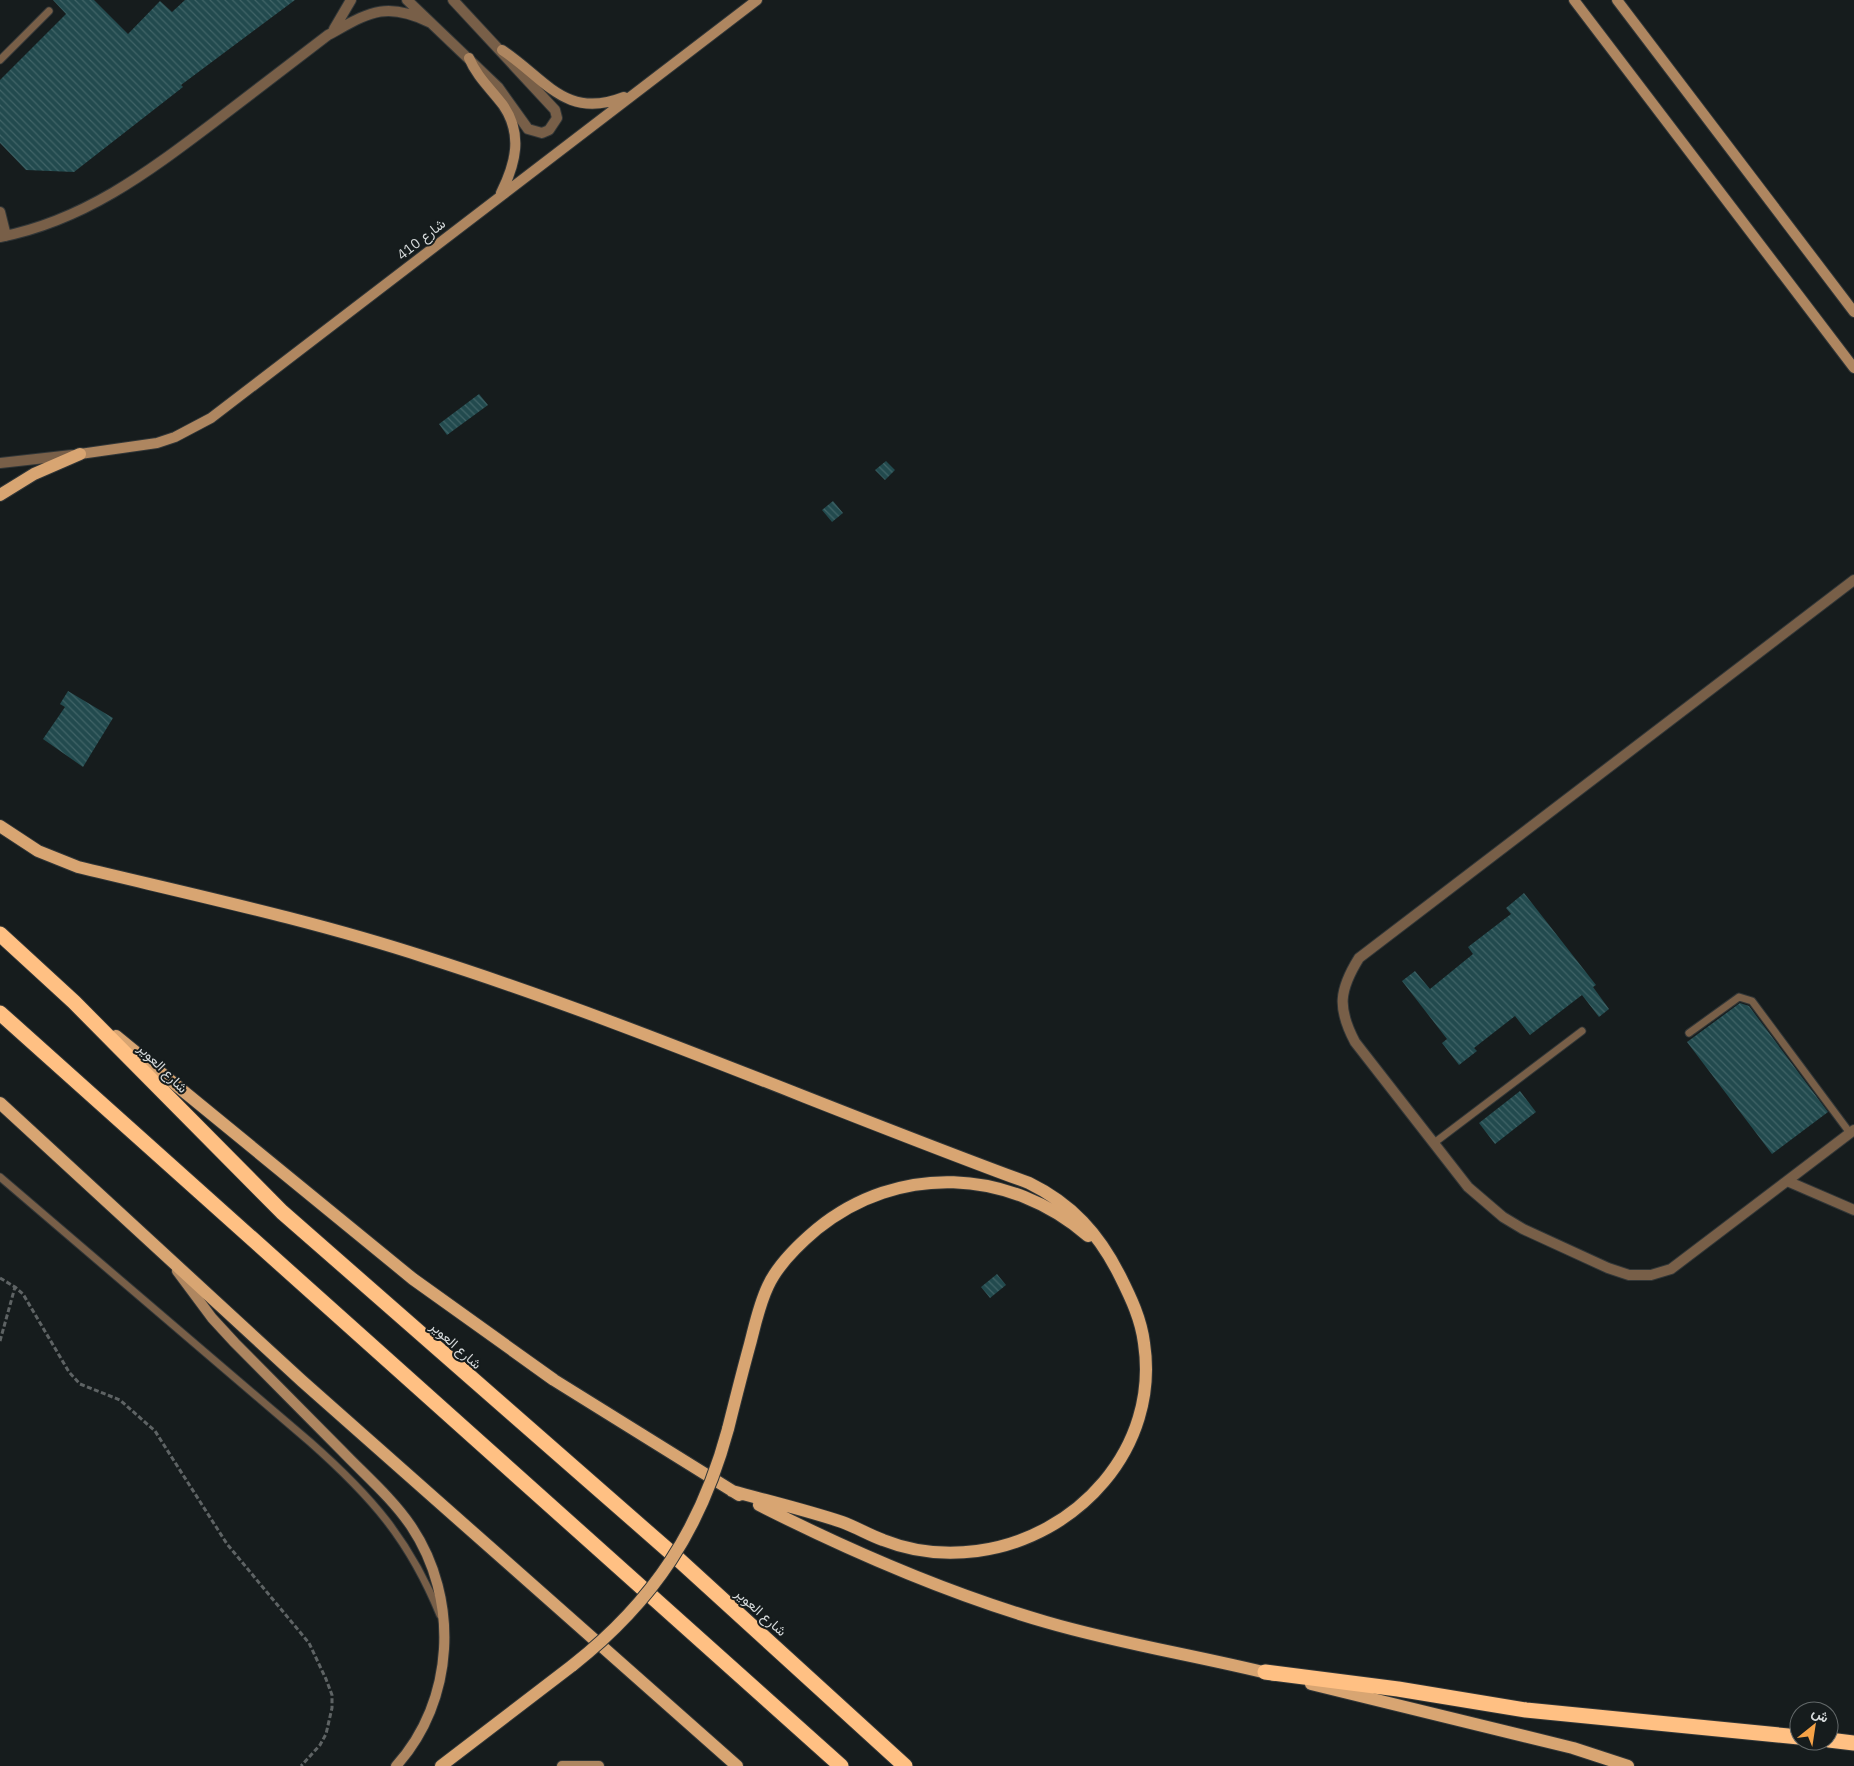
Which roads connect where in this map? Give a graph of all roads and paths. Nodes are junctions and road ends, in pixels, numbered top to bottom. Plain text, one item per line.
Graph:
1 (351, 0) edge
2 (407, 0) edge
3 (453, 0) edge
4 (756, 0) edge
5 (1574, 0) edge
6 (1617, 0) edge
7 (49, 10) dead end
8 (429, 22) junction
9 (328, 35) junction
10 (502, 50) junction
11 (469, 58) junction
12 (0, 60) edge
13 (636, 92) junction
14 (500, 196) junction
15 (0, 212) edge
16 (3, 237) edge
17 (1854, 312) edge
18 (1854, 368) edge
19 (80, 454) junction
20 (0, 463) edge
21 (0, 495) edge
22 (1854, 580) edge
23 (0, 826) edge
24 (0, 934) edge
25 (74, 1002) junction
26 (0, 1014) edge
27 (1582, 1030) dead end
28 (1689, 1033) dead end
29 (0, 1103) edge
30 (1852, 1131) edge
31 (1434, 1143) junction
32 (0, 1177) edge
33 (1787, 1181) junction
34 (1854, 1210) edge
35 (172, 1264) junction
36 (1120, 1275) junction
37 (0, 1278) edge
38 (15, 1286) junction
39 (0, 1341) edge
40 (732, 1491) junction
41 (444, 1628) junction
42 (1265, 1672) junction
43 (1789, 1737) edge
44 (1839, 1741) edge
45 (1854, 1743) edge
46 (301, 1766) edge
47 (396, 1766) edge
48 (441, 1766) edge
49 (562, 1766) edge
50 (599, 1766) edge
51 (737, 1766) edge
52 (840, 1766) edge
53 (905, 1766) edge
54 (1628, 1766) edge

1 - 9 street
2 - 8 street
3 - 10 street
4 - 13 street, شارع 410
5 - 18 street
6 - 17 street
7 - 12 lane
8 - 9 street
8 - 11 street
9 - 16 street
10 - 11 street
10 - 13 street
11 - 14 street
13 - 14 street, شارع 410
14 - 19 street, شارع 410
15 - 16 street
19 - 20 street
19 - 21 main road
22 - 31 street
23 - 36 main road
24 - 25 highway, شارع العوير
25 - 40 main road
25 - 53 highway, شارع العوير
26 - 52 highway
27 - 31 lane
28 - 30 lane
29 - 35 main road
30 - 33 street
31 - 33 street
32 - 41 lane
33 - 34 street
35 - 41 street
35 - 51 main road
36 - 40 main road
36 - 48 main road, bridge
37 - 38 path
38 - 39 path
38 - 46 path
40 - 42 main road
41 - 47 street
42 - 43 highway
42 - 54 main road
44 - 45 highway
49 - 50 street

